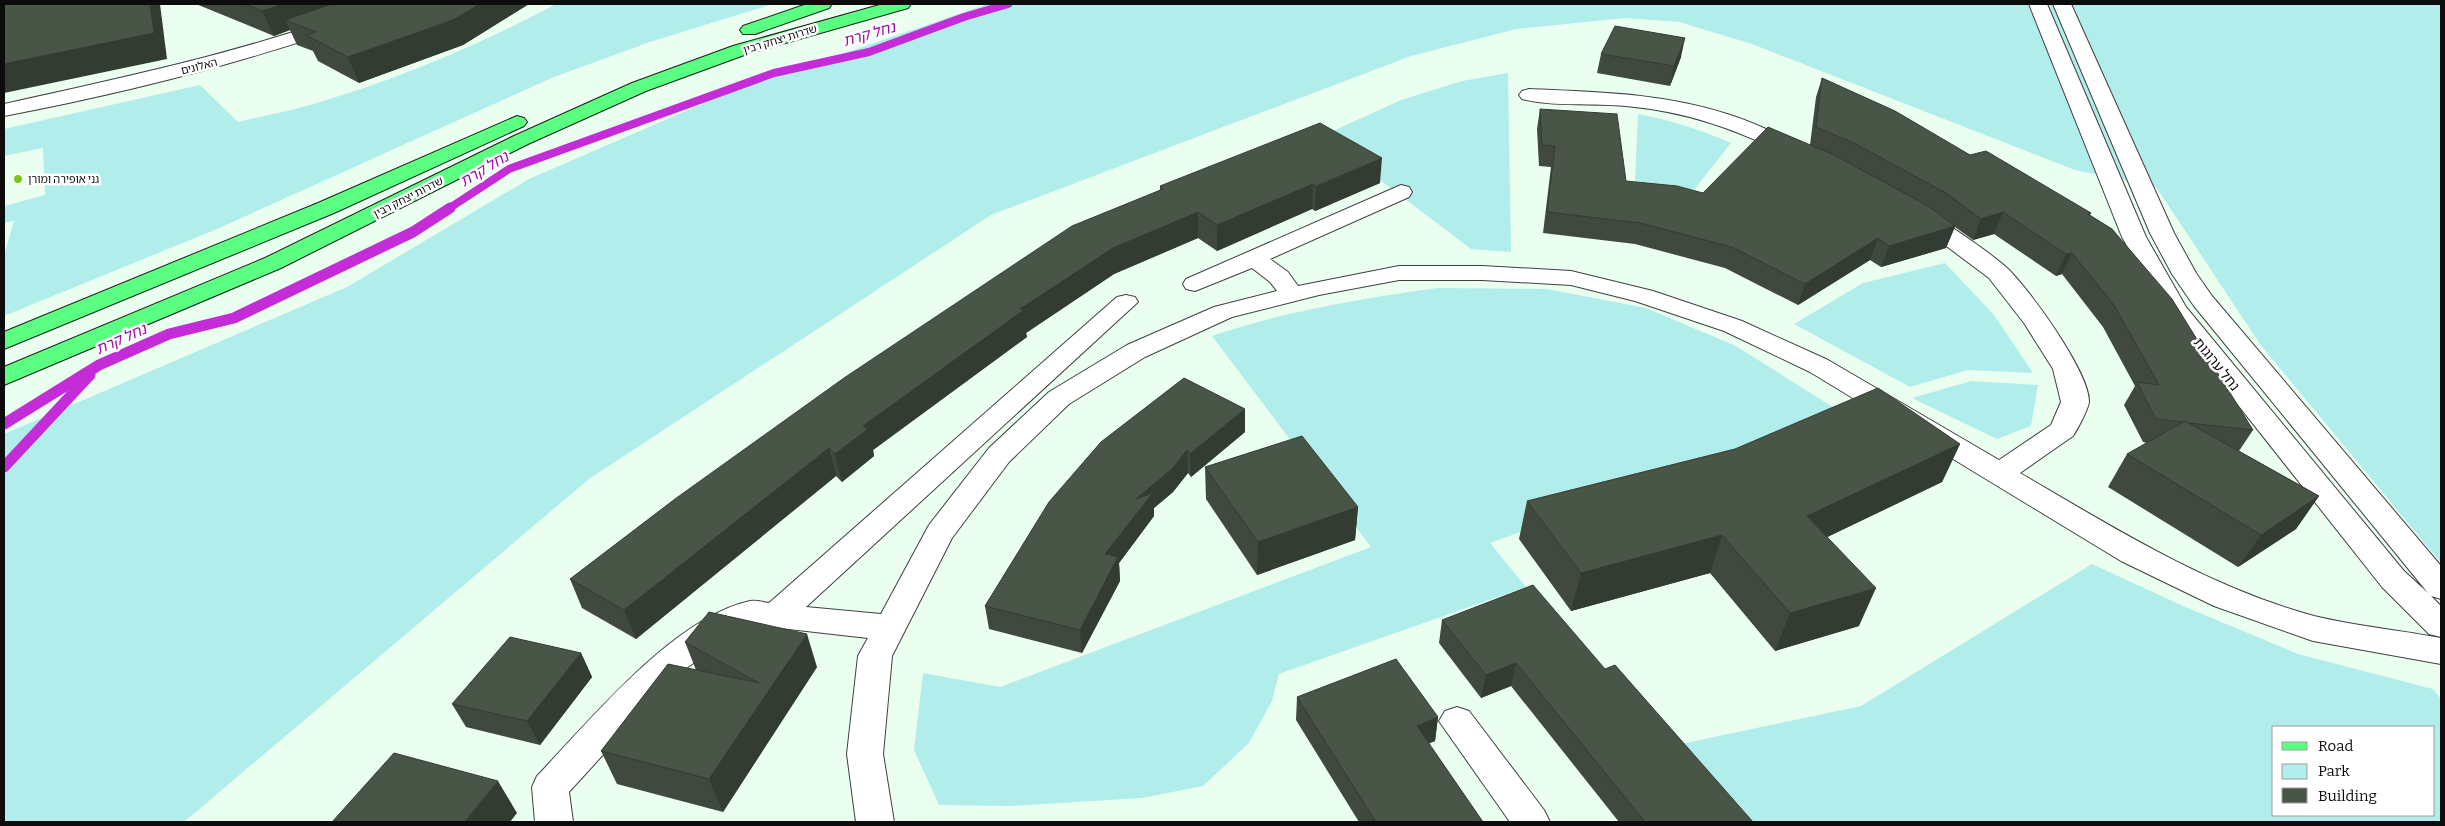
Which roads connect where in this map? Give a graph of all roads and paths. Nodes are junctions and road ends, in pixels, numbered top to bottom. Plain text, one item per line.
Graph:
1 (388, 4) edge
2 (823, 4) edge
3 (848, 4) edge
4 (902, 4) edge
5 (2038, 4) edge
6 (2062, 4) edge
7 (719, 41) junction
8 (1529, 95) dead end
9 (4, 110) edge
10 (1812, 158) edge
11 (1401, 192) dead end
12 (1904, 207) edge
13 (1254, 258) junction
14 (1195, 284) dead end
15 (1292, 294) junction
16 (1126, 302) dead end
17 (4, 341) edge
18 (4, 376) edge
19 (1999, 474) junction
20 (2441, 588) edge
21 (775, 616) junction
22 (2441, 625) edge
23 (890, 628) junction
24 (2441, 651) edge
25 (1457, 721) dead end
26 (554, 822) edge
27 (875, 822) edge
28 (1531, 822) edge

1 - 9 street, האלונים
2 - 7 main road
3 - 7 main road, שדרות יצחק רבין
4 - 18 main road, שדרות יצחק רבין
5 - 22 street, נחל ערוגות
6 - 20 street
7 - 17 main road, שדרות יצחק רבין
8 - 10 street
11 - 13 street
12 - 19 street
13 - 14 street
13 - 15 street
15 - 19 street
15 - 23 street
16 - 21 street
19 - 24 street
21 - 23 street
21 - 26 street
23 - 27 street
25 - 28 street

